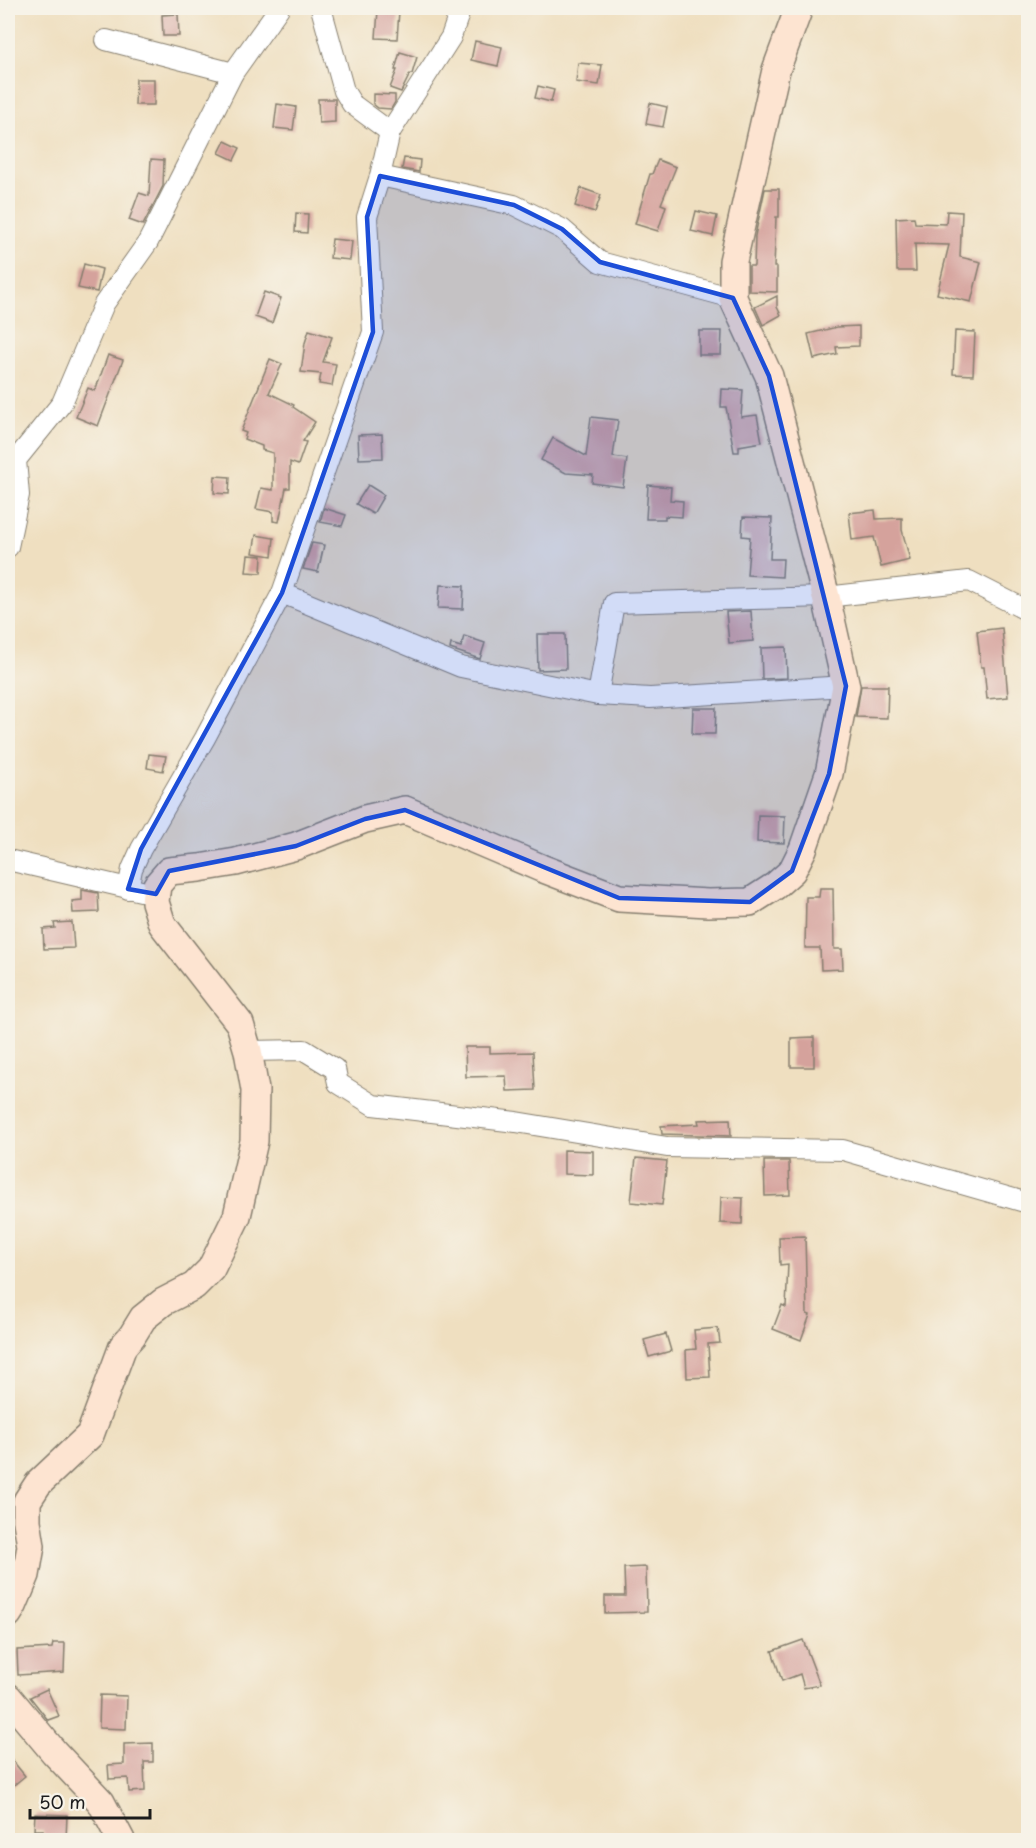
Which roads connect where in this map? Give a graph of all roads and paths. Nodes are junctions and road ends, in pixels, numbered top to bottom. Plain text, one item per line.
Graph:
1 (279, 8) edge
2 (321, 8) edge
3 (461, 8) edge
4 (799, 8) edge
5 (106, 40) dead end
6 (233, 73) junction
7 (390, 132) junction
8 (380, 176) junction
9 (733, 298) junction
10 (12, 460) edge
11 (8, 547) edge
12 (282, 593) junction
13 (826, 597) junction
14 (1029, 611) edge
15 (846, 686) junction
16 (598, 695) junction
17 (8, 860) edge
18 (128, 889) junction
19 (156, 894) junction
20 (248, 1051) junction
21 (1029, 1203) edge
22 (8, 1614) edge
23 (8, 1697) edge
24 (121, 1840) edge

1 - 6 street
2 - 7 street
3 - 7 street
4 - 9 main road
5 - 6 street
6 - 10 street
7 - 8 street
8 - 9 street
8 - 12 street
9 - 13 main road
10 - 11 street
12 - 16 street
12 - 18 street
13 - 14 street
13 - 15 main road
13 - 16 street
15 - 16 street
15 - 19 main road
17 - 18 street
18 - 19 street
19 - 20 main road
20 - 21 street
20 - 22 main road
23 - 24 main road

